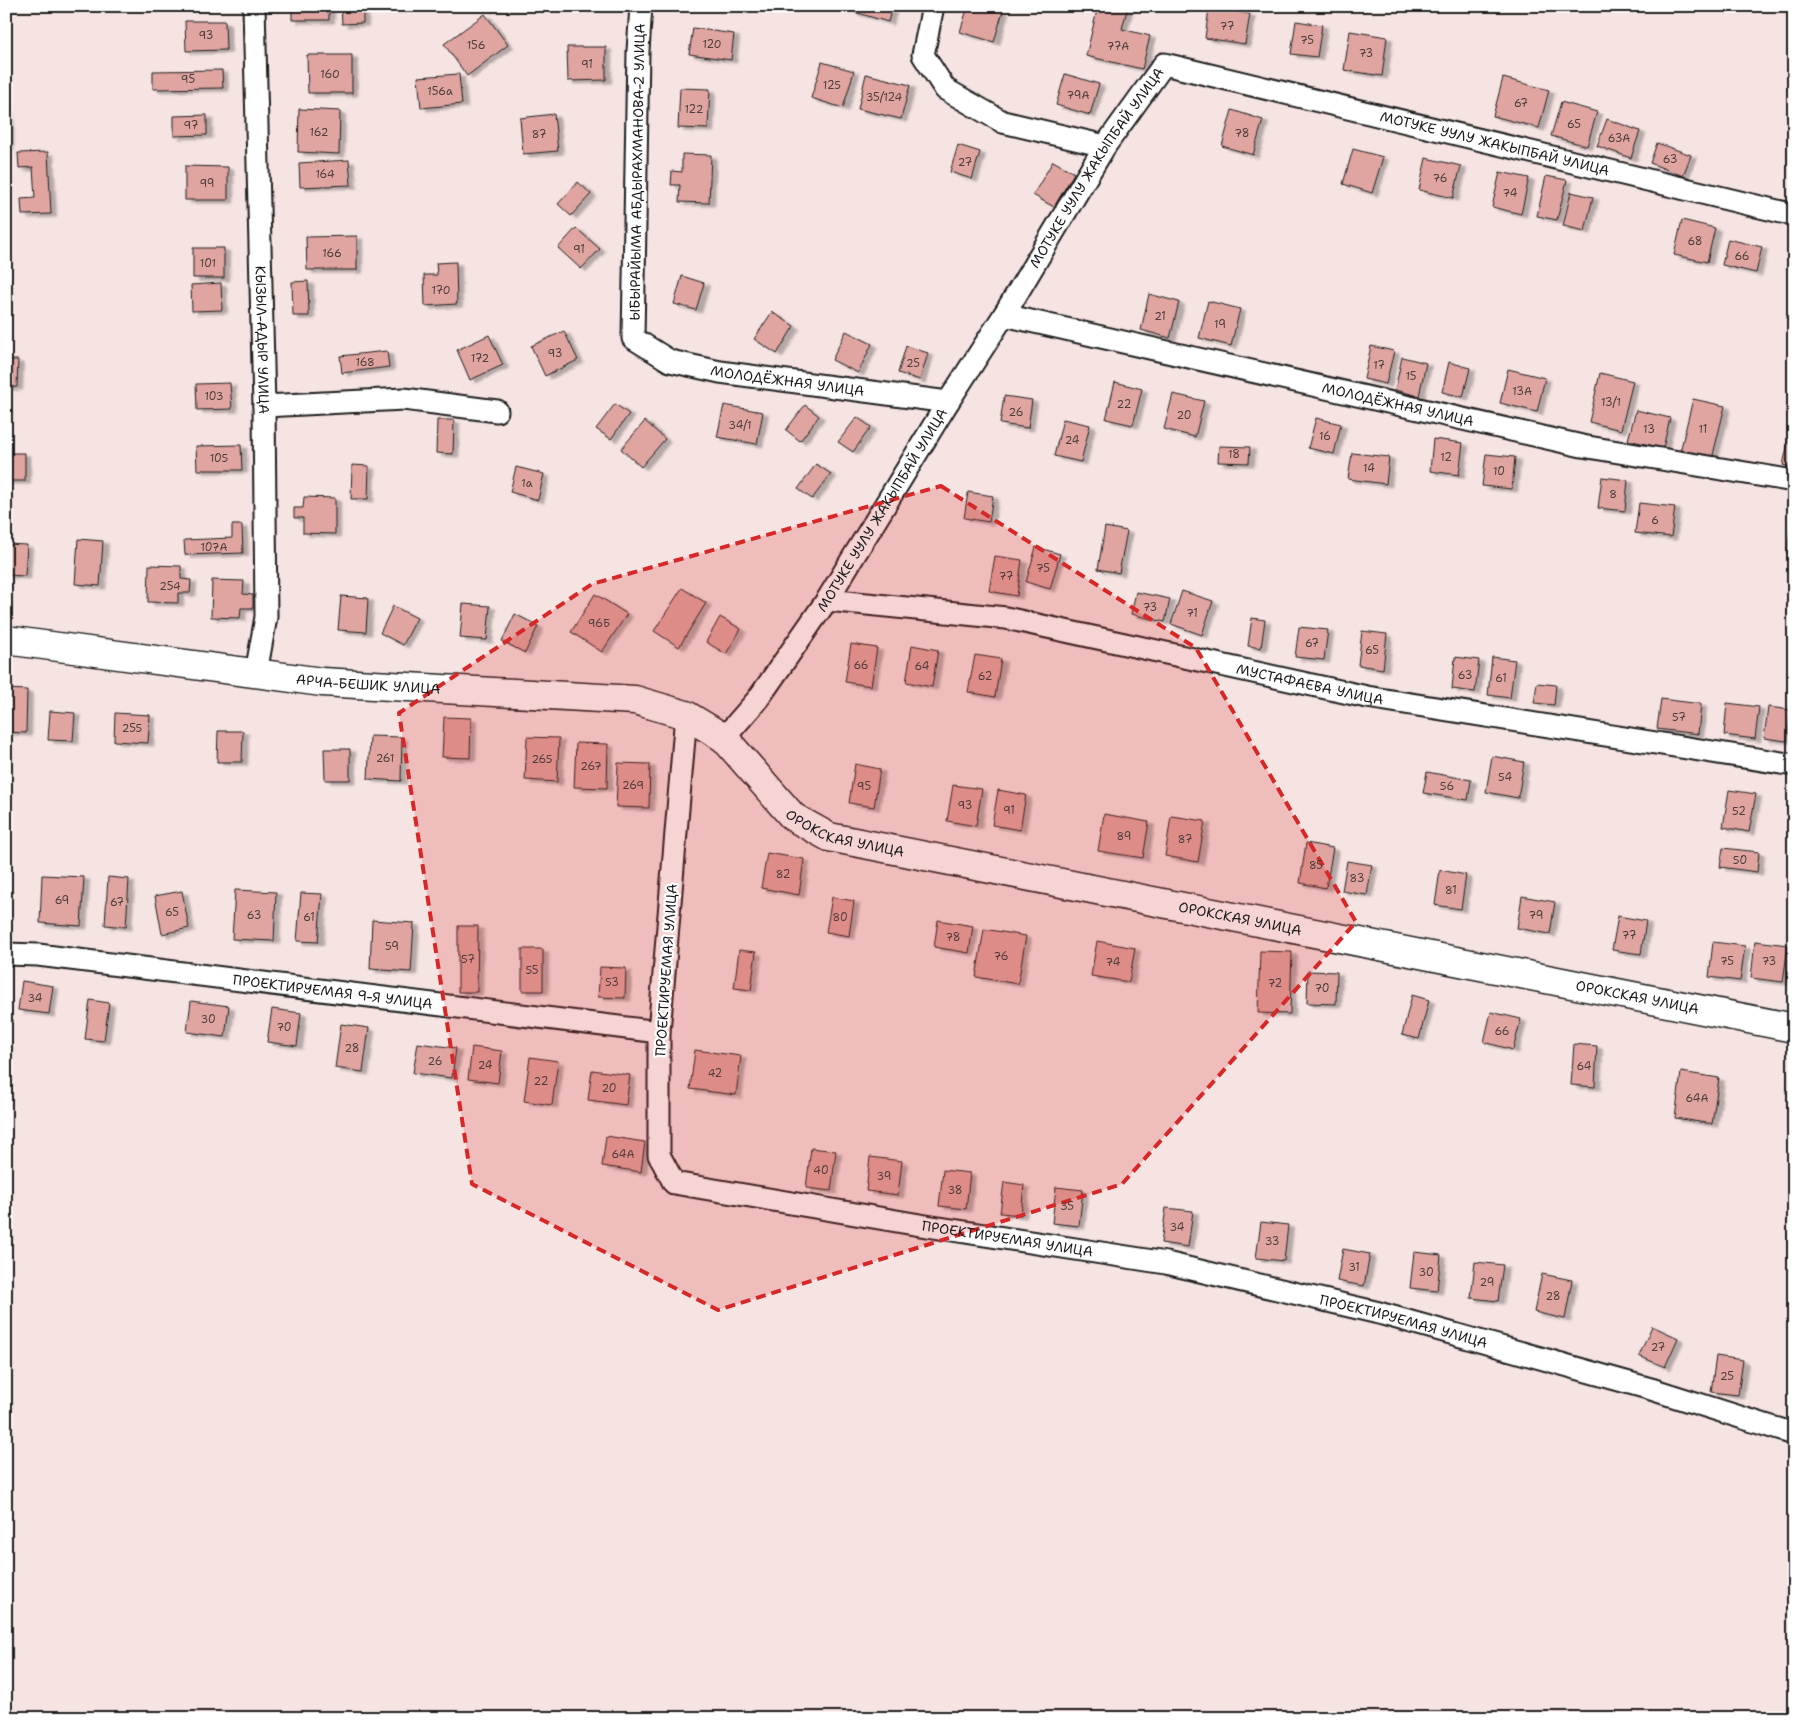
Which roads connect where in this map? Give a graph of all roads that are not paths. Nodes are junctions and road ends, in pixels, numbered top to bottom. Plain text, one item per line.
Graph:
1 (254, 6) edge
2 (641, 6) edge
3 (933, 6) edge
4 (1105, 146) junction
5 (1794, 215) edge
6 (1004, 315) junction
7 (633, 338) joint
8 (948, 402) junction
9 (264, 406) junction
10 (497, 410) dead end
11 (1794, 481) edge
12 (827, 600) junction
13 (6, 640) edge
14 (256, 673) junction
15 (686, 715) junction
16 (724, 738) junction
17 (1794, 765) edge
18 (6, 954) edge
19 (1794, 1028) edge
20 (659, 1032) junction
21 (1794, 1434) edge

1 - 9 street, КЫЗЫЛ-АДЫР УЛИЦА
2 - 7 street, ЫБЫРАЙЫМА АБДЫРАХМАНОВА-2 УЛИЦА
3 - 4 street
4 - 5 street, МОТУКЕ УУЛУ ЖАКЫПБАЙ УЛИЦА
4 - 6 street, МОТУКЕ УУЛУ ЖАКЫПБАЙ УЛИЦА
6 - 8 street, МОТУКЕ УУЛУ ЖАКЫПБАЙ УЛИЦА
6 - 11 street, МОЛОДЁЖНАЯ УЛИЦА
7 - 8 street, МОЛОДЁЖНАЯ УЛИЦА
8 - 12 street, МОТУКЕ УУЛУ ЖАКЫПБАЙ УЛИЦА
9 - 10 street
9 - 14 street, КЫЗЫЛ-АДЫР УЛИЦА
12 - 16 street, МОТУКЕ УУЛУ ЖАКЫПБАЙ УЛИЦА
12 - 17 street, МУСТАФАЕВА УЛИЦА
13 - 14 street, АРЧА-БЕШИК УЛИЦА
14 - 15 street, АРЧА-БЕШИК УЛИЦА
15 - 16 street, АРЧА-БЕШИК УЛИЦА
15 - 20 street, ПРОЕКТИРУЕМАЯ УЛИЦА
16 - 19 street, ОРОКСКАЯ УЛИЦА
18 - 20 street, ПРОЕКТИРУЕМАЯ 9-Я УЛИЦА
20 - 21 street, ПРОЕКТИРУЕМАЯ УЛИЦА

